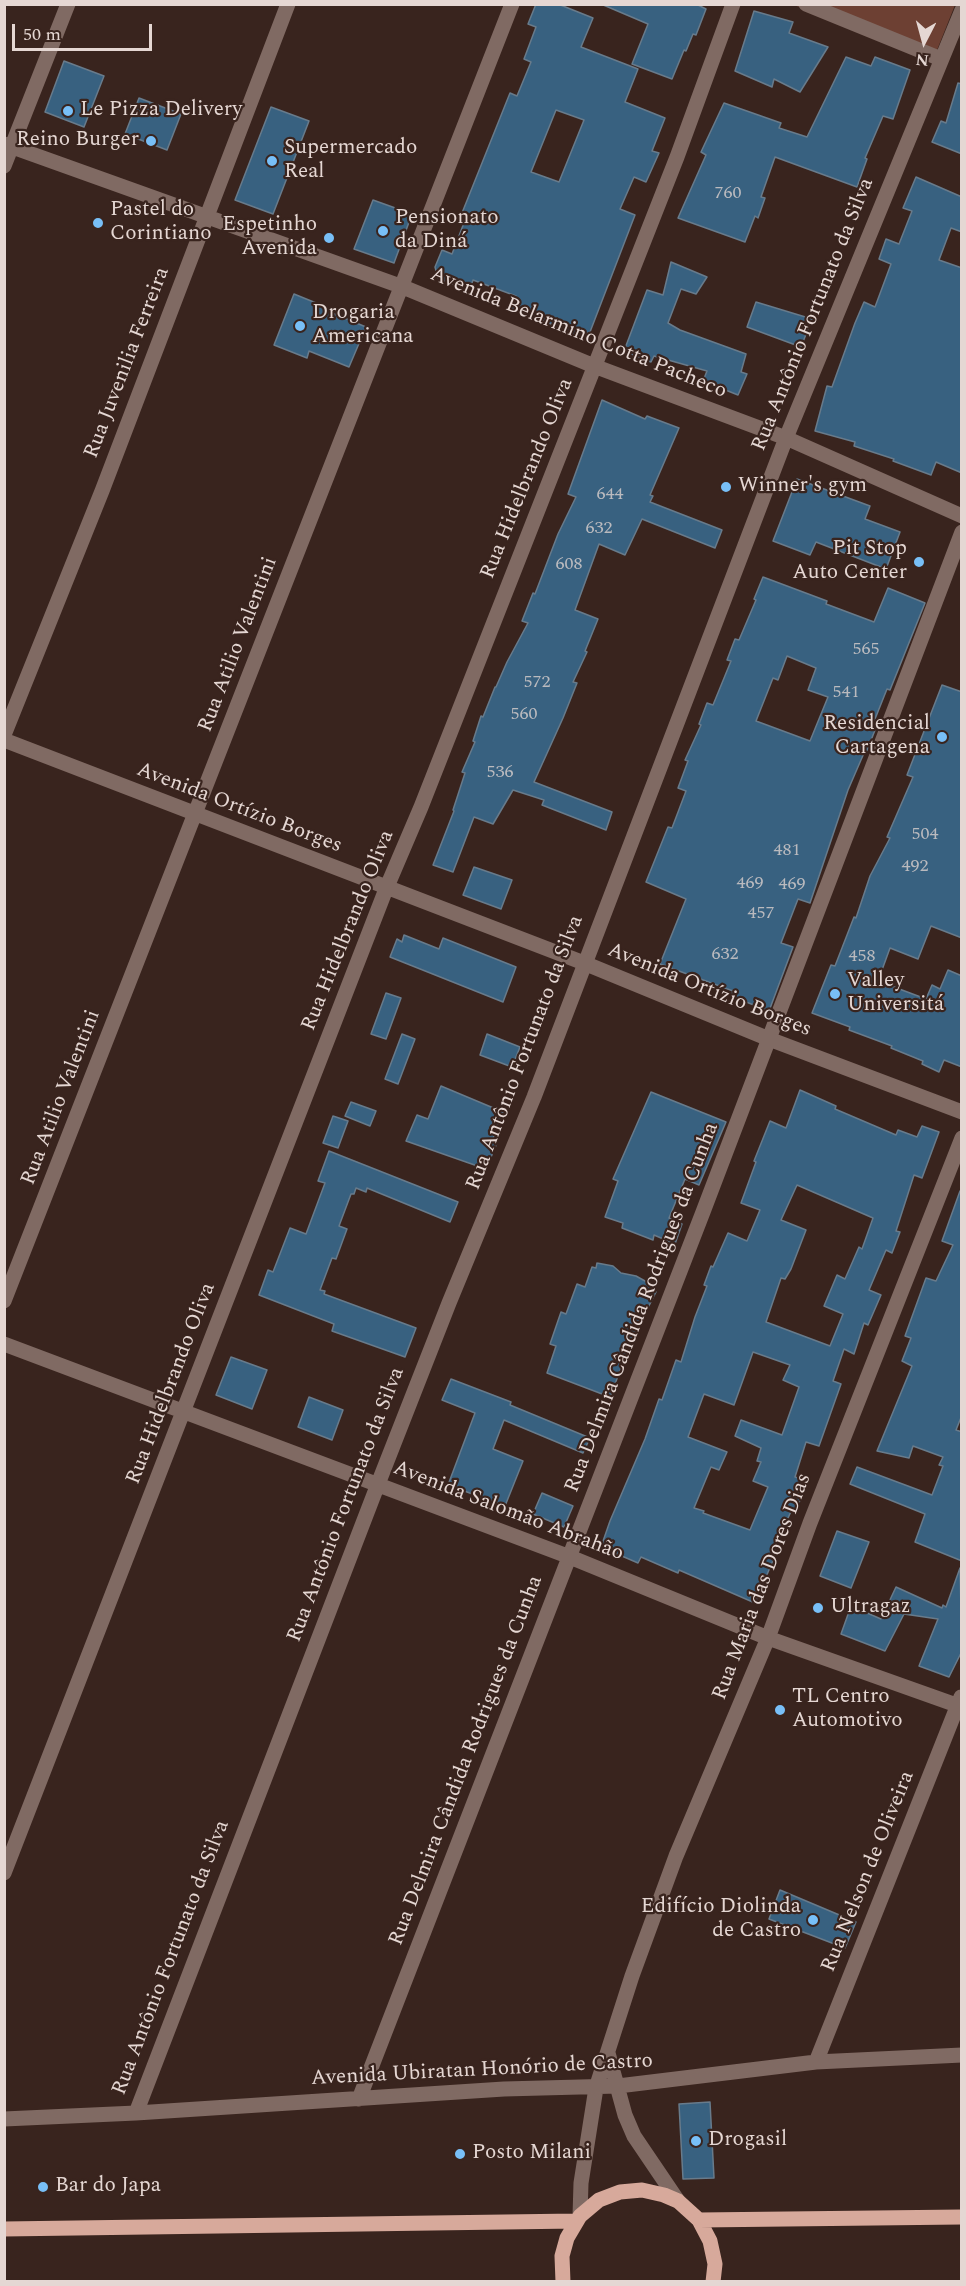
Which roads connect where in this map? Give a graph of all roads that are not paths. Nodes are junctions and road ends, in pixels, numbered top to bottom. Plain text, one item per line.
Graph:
1 (68, 4) edge
2 (288, 4) edge
3 (512, 4) edge
4 (734, 4) edge
5 (806, 4) edge
6 (962, 10) edge
7 (941, 59) junction
8 (8, 146) edge
9 (4, 166) edge
10 (207, 216) junction
11 (403, 287) junction
12 (594, 366) junction
13 (786, 438) junction
14 (962, 516) edge
15 (962, 532) edge
16 (4, 735) edge
17 (4, 740) edge
18 (195, 815) junction
19 (386, 889) junction
20 (584, 963) junction
21 (769, 1039) junction
22 (962, 1112) edge
23 (962, 1138) edge
24 (4, 1301) edge
25 (4, 1344) edge
26 (183, 1413) junction
27 (378, 1484) junction
28 (570, 1557) junction
29 (768, 1638) junction
30 (960, 1703) edge
31 (4, 1873) edge
32 (608, 2053) junction
33 (962, 2055) edge
34 (816, 2062) junction
35 (618, 2086) junction
36 (596, 2088) junction
37 (360, 2099) junction
38 (136, 2113) junction
39 (4, 2119) edge
40 (678, 2201) junction
41 (962, 2217) edge
42 (578, 2218) junction
43 (699, 2220) junction
44 (4, 2229) edge
45 (563, 2282) edge
46 (713, 2282) edge

1 - 8 street
2 - 10 street, Rua Juvenilia Ferreira
3 - 11 street, Rua Atilio Valentini
4 - 12 street, Rua Hidelbrando Oliva
5 - 7 street
6 - 7 street, Rua Antônio Fortunato da Silva
7 - 13 street, Rua Antônio Fortunato da Silva
8 - 9 street
8 - 10 street, Avenida Belarmino Cotta Pacheco
10 - 11 street, Avenida Belarmino Cotta Pacheco
10 - 16 street, Rua Juvenilia Ferreira
11 - 12 street, Avenida Belarmino Cotta Pacheco
11 - 18 street, Rua Atilio Valentini
12 - 13 street, Avenida Belarmino Cotta Pacheco
12 - 19 street, Rua Hidelbrando Oliva
13 - 14 street, Avenida Belarmino Cotta Pacheco
13 - 20 street, Rua Antônio Fortunato da Silva
15 - 21 street, Rua Delmira Cândida Rodrigues da Cunha
17 - 18 street, Avenida Ortízio Borges
18 - 19 street, Avenida Ortízio Borges
18 - 24 street, Rua Atilio Valentini
19 - 20 street, Avenida Ortízio Borges
19 - 26 street, Rua Hidelbrando Oliva
20 - 21 street, Avenida Ortízio Borges
20 - 27 street, Rua Antônio Fortunato da Silva
21 - 22 street, Avenida Ortízio Borges
21 - 28 street, Rua Delmira Cândida Rodrigues da Cunha
23 - 29 street, Rua Maria das Dores Dias
25 - 26 street, Avenida Salomão Abrahão
26 - 27 street, Avenida Salomão Abrahão
26 - 31 street, Rua Hidelbrando Oliva
27 - 28 street, Avenida Salomão Abrahão
27 - 38 street, Rua Antônio Fortunato da Silva
28 - 29 street, Avenida Salomão Abrahão
28 - 37 street, Rua Delmira Cândida Rodrigues da Cunha
29 - 30 street, Avenida Salomão Abrahão
29 - 32 street, Rua Maria das Dores Dias
30 - 34 street, Rua Nelson de Oliveira
32 - 35 street
32 - 36 street, Rua Maria das Dores Dias
33 - 34 street, Avenida Ubiratan Honório de Castro
34 - 35 street, Avenida Ubiratan Honório de Castro
35 - 36 street, Avenida Ubiratan Honório de Castro
35 - 40 street
36 - 37 street, Avenida Ubiratan Honório de Castro
36 - 42 street, Rua Maria das Dores Dias
37 - 38 street, Avenida Ubiratan Honório de Castro
38 - 39 street, Avenida Ubiratan Honório de Castro
40 - 42 main road
40 - 43 main road
41 - 43 main road
42 - 44 main road
42 - 45 main road
43 - 46 main road

